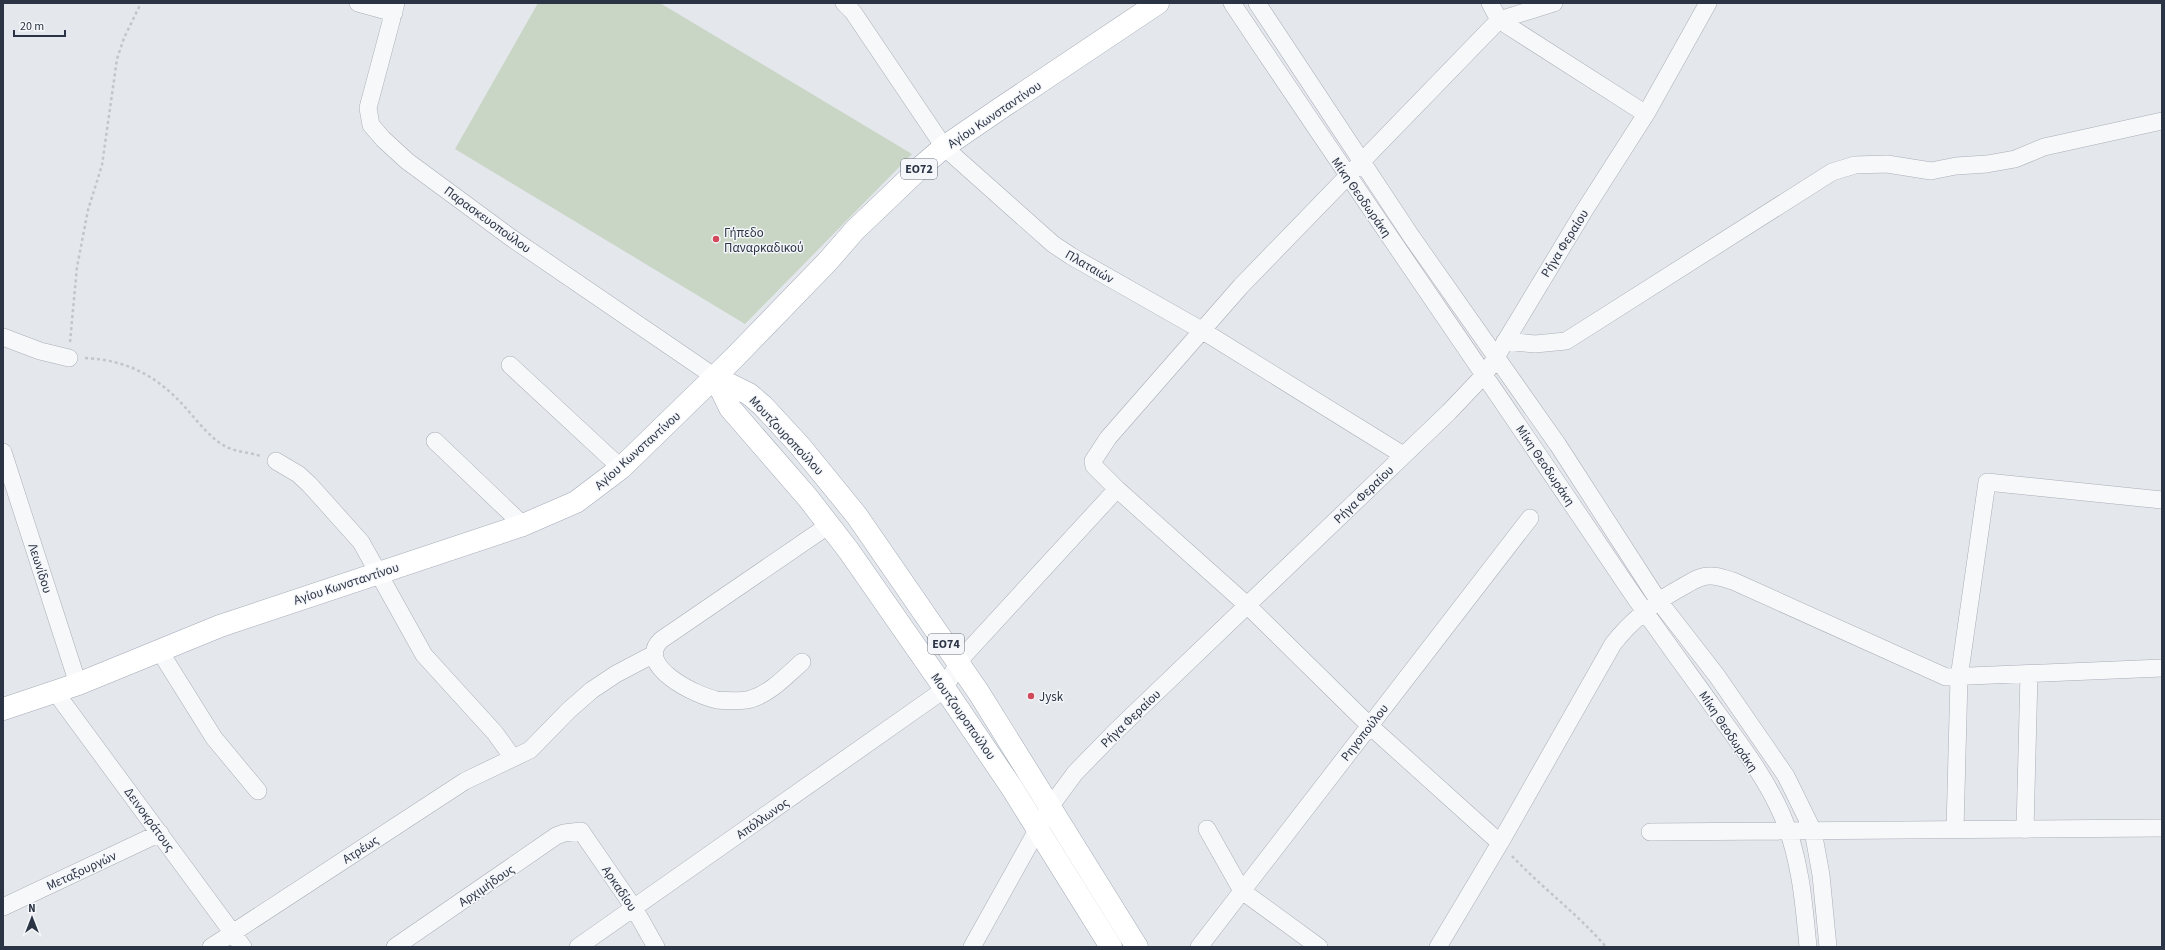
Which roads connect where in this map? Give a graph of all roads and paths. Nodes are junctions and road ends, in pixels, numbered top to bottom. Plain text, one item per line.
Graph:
1 (141, 3) edge
2 (358, 3) edge
3 (1158, 3) edge
4 (1232, 3) edge
5 (1257, 3) edge
6 (1490, 3) edge
7 (1554, 3) edge
8 (852, 6) edge
9 (1703, 6) edge
10 (395, 8) edge
11 (1499, 20) junction
12 (1646, 114) junction
13 (2162, 121) edge
14 (944, 147) junction
15 (1361, 161) junction
16 (1347, 176) junction
17 (1203, 330) junction
18 (3, 337) edge
19 (1505, 341) junction
20 (1496, 357) junction
21 (69, 358) junction
22 (510, 365) dead end
23 (1484, 374) junction
24 (715, 377) junction
25 (435, 441) dead end
26 (3, 452) edge
27 (1403, 455) junction
28 (276, 461) joint
29 (621, 468) junction
30 (1117, 489) junction
31 (2162, 500) edge
32 (1530, 518) dead end
33 (524, 525) junction
34 (829, 525) junction
35 (379, 572) junction
36 (1658, 600) junction
37 (1248, 606) junction
38 (1644, 611) junction
39 (159, 650) junction
40 (654, 654) junction
41 (802, 662) dead end
42 (958, 662) junction
43 (2162, 668) edge
44 (2029, 674) junction
45 (1959, 678) junction
46 (78, 684) junction
47 (945, 689) junction
48 (56, 693) junction
49 (3, 709) edge
50 (1369, 725) junction
51 (513, 758) junction
52 (258, 790) dead end
53 (1050, 806) junction
54 (2162, 828) edge
55 (1039, 829) junction
56 (1207, 829) dead end
57 (1788, 830) junction
58 (1955, 830) junction
59 (2025, 830) junction
60 (581, 831) joint
61 (1813, 831) junction
62 (1650, 832) dead end
63 (160, 833) junction
64 (1500, 843) junction
65 (1242, 892) junction
66 (3, 907) edge
67 (634, 908) junction
68 (232, 933) junction
69 (211, 947) edge
70 (243, 947) edge
71 (395, 947) edge
72 (578, 947) edge
73 (656, 947) edge
74 (972, 947) edge
75 (1111, 947) edge
76 (1137, 947) edge
77 (1199, 947) edge
78 (1319, 947) edge
79 (1438, 947) edge
80 (1606, 947) edge
81 (1808, 947) edge
82 (1828, 947) edge

1 - 21 path
2 - 10 street
3 - 14 main road, Αγίου Κωνσταντίνου / ΕΟ72
4 - 16 street, Μίκη Θεοδωράκη
5 - 15 street, Μίκη Θεοδωράκη
6 - 11 street
7 - 11 street
8 - 14 street, Πλαταιών
9 - 12 street, Ρήγα Φεραίου
10 - 24 street, Παρασκευοπούλου
11 - 12 street
11 - 15 street
12 - 19 street, Ρήγα Φεραίου
13 - 19 street
14 - 17 street, Πλαταιών
14 - 24 main road, Αγίου Κωνσταντίνου / ΕΟ72
15 - 16 street
15 - 20 street, Μίκη Θεοδωράκη
16 - 17 street
16 - 23 street, Μίκη Θεοδωράκη
17 - 27 street, Πλαταιών
17 - 30 street
18 - 21 street
19 - 20 street, Ρήγα Φεραίου
20 - 23 street, Ρήγα Φεραίου
20 - 36 street, Μίκη Θεοδωράκη
21 - 28 path
22 - 29 street
23 - 27 street, Ρήγα Φεραίου
23 - 38 street, Μίκη Θεοδωράκη
24 - 29 main road, Αγίου Κωνσταντίνου
24 - 34 main road, Μουτζουροπούλου / ΕΟ74
24 - 42 main road, Μουτζουροπούλου / ΕΟ74
25 - 33 street
26 - 46 street, Λεωνίδου
27 - 37 street, Ρήγα Φεραίου
28 - 35 street
29 - 33 main road, Αγίου Κωνσταντίνου
30 - 37 street
30 - 42 street
31 - 45 street
32 - 50 street, Ρηγοπούλου
33 - 35 main road, Αγίου Κωνσταντίνου
34 - 40 street
34 - 47 main road, Μουτζουροπούλου / ΕΟ74
35 - 39 main road, Αγίου Κωνσταντίνου
35 - 51 street
36 - 38 street
36 - 45 street
36 - 61 street, Μίκη Θεοδωράκη
37 - 50 street
37 - 53 street, Ρήγα Φεραίου
38 - 57 street, Μίκη Θεοδωράκη
38 - 64 street
39 - 46 main road, Αγίου Κωνσταντίνου
39 - 52 street
40 - 41 street
40 - 51 street, Ατρέως
42 - 47 street
42 - 53 main road, Μουτζουροπούλου / ΕΟ74
43 - 44 street
44 - 45 street
44 - 59 street
45 - 58 street
46 - 48 main road, Αγίου Κωνσταντίνου
47 - 55 main road, Μουτζουροπούλου / ΕΟ74
47 - 67 street, Απόλλωνος
48 - 49 main road, Αγίου Κωνσταντίνου
48 - 63 street, Δεινοκράτους
50 - 64 street
50 - 65 street, Ρηγοπούλου
51 - 68 street, Ατρέως
53 - 55 street, Ρήγα Φεραίου
53 - 76 main road, Μουτζουροπούλου / ΕΟ74
54 - 59 street
55 - 74 street, Ρήγα Φεραίου
55 - 75 main road, Μουτζουροπούλου / ΕΟ74
56 - 65 street
57 - 61 street
57 - 62 street
57 - 81 street, Μίκη Θεοδωράκη
58 - 59 street
58 - 61 street
60 - 67 street, Αρκαδίου
60 - 71 street, Αρχιμήδους
61 - 82 street, Μίκη Θεοδωράκη
63 - 66 street, Μεταξουργών
63 - 68 street, Δεινοκράτους
64 - 79 street
64 - 80 path
65 - 77 street, Ρηγοπούλου
65 - 78 street
67 - 72 street, Απόλλωνος
67 - 73 street, Αρκαδίου
68 - 69 street, Ατρέως
68 - 70 street, Δεινοκράτους

